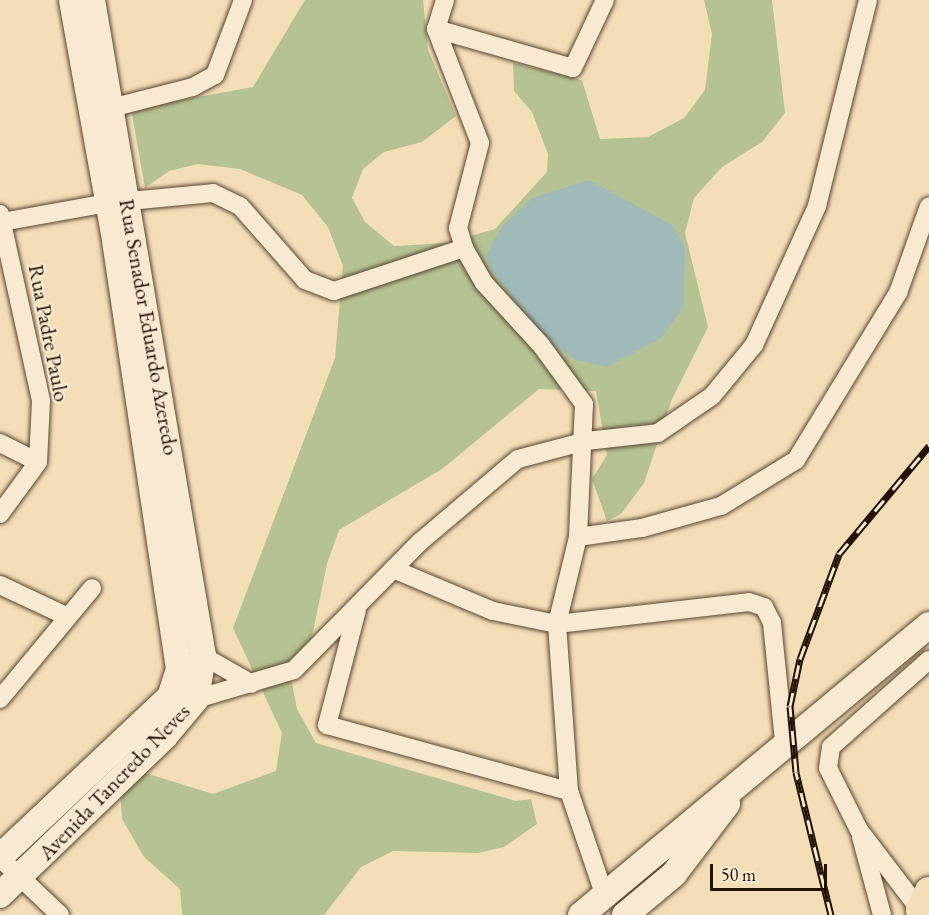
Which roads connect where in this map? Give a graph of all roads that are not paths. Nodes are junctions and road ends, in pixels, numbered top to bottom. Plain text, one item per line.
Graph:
1 (72, 0) edge
2 (92, 0) edge
3 (243, 0) edge
4 (445, 0) edge
5 (605, 0) edge
6 (868, 0) edge
7 (436, 29) junction
8 (111, 108) junction
9 (118, 202) junction
10 (929, 206) edge
11 (1, 218) edge
12 (464, 248) junction
13 (586, 441) junction
14 (0, 443) edge
15 (38, 462) junction
16 (0, 514) edge
17 (578, 537) junction
18 (393, 569) junction
19 (0, 585) edge
20 (92, 588) dead end
21 (358, 606) junction
22 (68, 617) junction
23 (556, 624) junction
24 (929, 625) edge
25 (178, 637) joint
26 (202, 656) junction
27 (929, 660) edge
28 (252, 684) junction
29 (0, 699) edge
30 (196, 699) junction
31 (784, 742) junction
32 (748, 775) junction
33 (569, 791) junction
34 (859, 830) junction
35 (0, 857) edge
36 (20, 876) junction
37 (604, 894) junction
38 (0, 895) edge
39 (925, 905) edge
40 (60, 915) edge
41 (581, 915) edge
42 (625, 915) edge
43 (882, 915) edge

1 - 9 street, Rua Senador Eduardo Azeredo
2 - 8 street, Rua Senador Eduardo Azeredo
3 - 8 street
4 - 7 street
5 - 7 street
6 - 13 street
7 - 12 street
8 - 9 street, Rua Senador Eduardo Azeredo
9 - 11 street
9 - 12 street
9 - 25 street, Rua Senador Eduardo Azeredo
9 - 26 street, Rua Senador Eduardo Azeredo
10 - 17 street
11 - 15 street, Rua Padre Paulo
12 - 13 street
13 - 17 street
13 - 18 street
14 - 15 street
15 - 16 street
17 - 23 street
18 - 21 street
18 - 23 street
19 - 22 street
20 - 22 street
21 - 28 street
21 - 33 street
22 - 29 street
23 - 31 street
23 - 33 street
24 - 31 street
25 - 35 street, Avenida Tancredo Neves
26 - 28 street
26 - 30 street, Avenida Tancredo Neves
27 - 34 street
28 - 30 street
30 - 36 street, Avenida Tancredo Neves
31 - 32 street
32 - 37 street
32 - 42 street
33 - 37 street
34 - 39 street
34 - 43 street
35 - 36 street
36 - 38 street, Avenida Tancredo Neves
36 - 40 street
37 - 41 street

